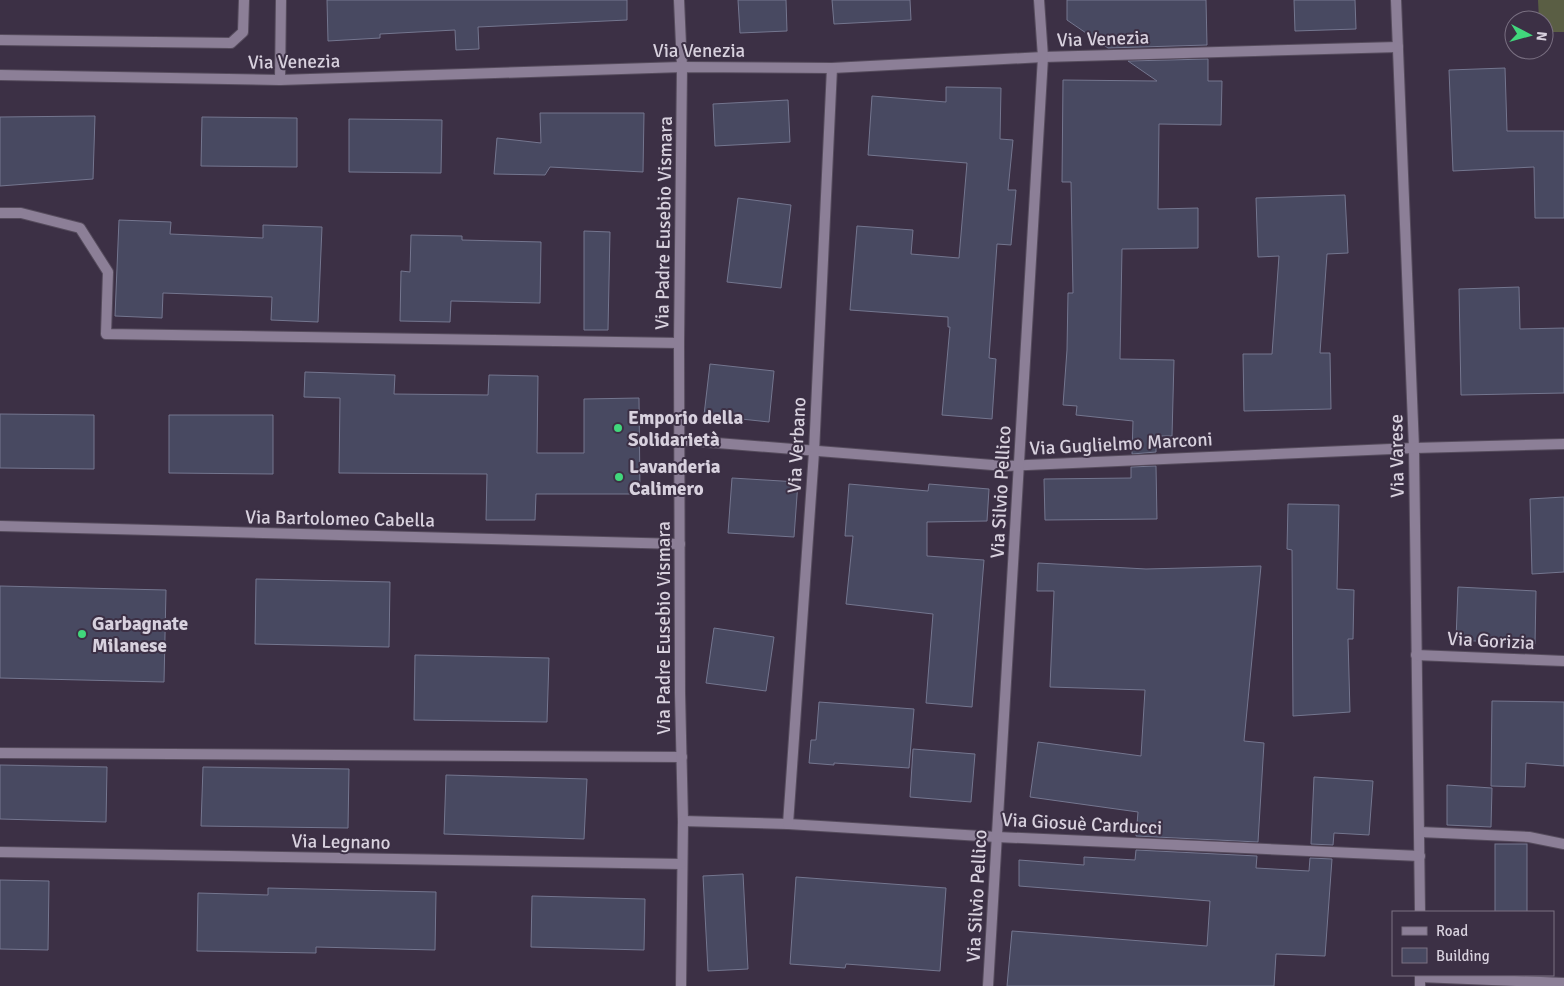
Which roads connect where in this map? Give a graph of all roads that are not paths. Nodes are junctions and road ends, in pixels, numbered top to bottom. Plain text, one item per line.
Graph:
1 (244, 0) edge
2 (281, 0) edge
3 (679, 0) edge
4 (1039, 0) edge
5 (1396, 0) edge
6 (0, 40) edge
7 (1398, 47) junction
8 (1043, 57) junction
9 (682, 67) junction
10 (832, 68) junction
11 (0, 75) edge
12 (280, 80) junction
13 (0, 213) edge
14 (679, 343) junction
15 (680, 440) junction
16 (1564, 444) edge
17 (1414, 448) junction
18 (814, 452) junction
19 (1019, 465) junction
20 (0, 526) edge
21 (680, 544) junction
22 (1416, 655) junction
23 (1564, 661) edge
24 (0, 753) edge
25 (682, 757) junction
26 (683, 821) junction
27 (788, 824) junction
28 (1420, 832) junction
29 (997, 837) junction
30 (1564, 844) edge
31 (0, 852) edge
32 (1420, 856) junction
33 (681, 864) junction
34 (1420, 911) edge
35 (1420, 979) edge
36 (1564, 983) edge
37 (681, 986) edge
38 (988, 986) edge

1 - 6 street
2 - 12 street
3 - 9 street, Via Padre Eusebio Vismara
4 - 8 street, Via Silvio Pellico
5 - 7 street, Via Varese
7 - 8 street, Via Venezia
7 - 17 street, Via Varese
8 - 10 street, Via Venezia
8 - 19 street, Via Silvio Pellico
9 - 10 street, Via Venezia
9 - 12 street, Via Venezia
9 - 14 street, Via Padre Eusebio Vismara
10 - 18 street, Via Verbano
11 - 12 street, Via Venezia
13 - 14 street
14 - 15 street, Via Padre Eusebio Vismara
15 - 18 street, Via Guglielmo Marconi
15 - 21 street, Via Padre Eusebio Vismara
16 - 17 street, Via Guglielmo Marconi
17 - 19 street, Via Guglielmo Marconi
17 - 22 street, Via Varese
18 - 19 street, Via Guglielmo Marconi
18 - 27 street, Via Verbano
19 - 29 street, Via Silvio Pellico
20 - 21 street, Via Bartolomeo Cabella
21 - 25 street, Via Padre Eusebio Vismara
22 - 23 street, Via Gorizia
22 - 28 street, Via Varese
24 - 25 street
25 - 26 street, Via Padre Eusebio Vismara
26 - 27 street, Via Giosuè Carducci
26 - 33 street, Via Padre Eusebio Vismara
27 - 29 street, Via Giosuè Carducci
28 - 30 street
28 - 32 street, Via Varese
29 - 32 street, Via Giosuè Carducci
29 - 38 street, Via Silvio Pellico
31 - 33 street, Via Legnano
32 - 34 street, Via Varese
33 - 37 street, Via Padre Eusebio Vismara
35 - 36 street

